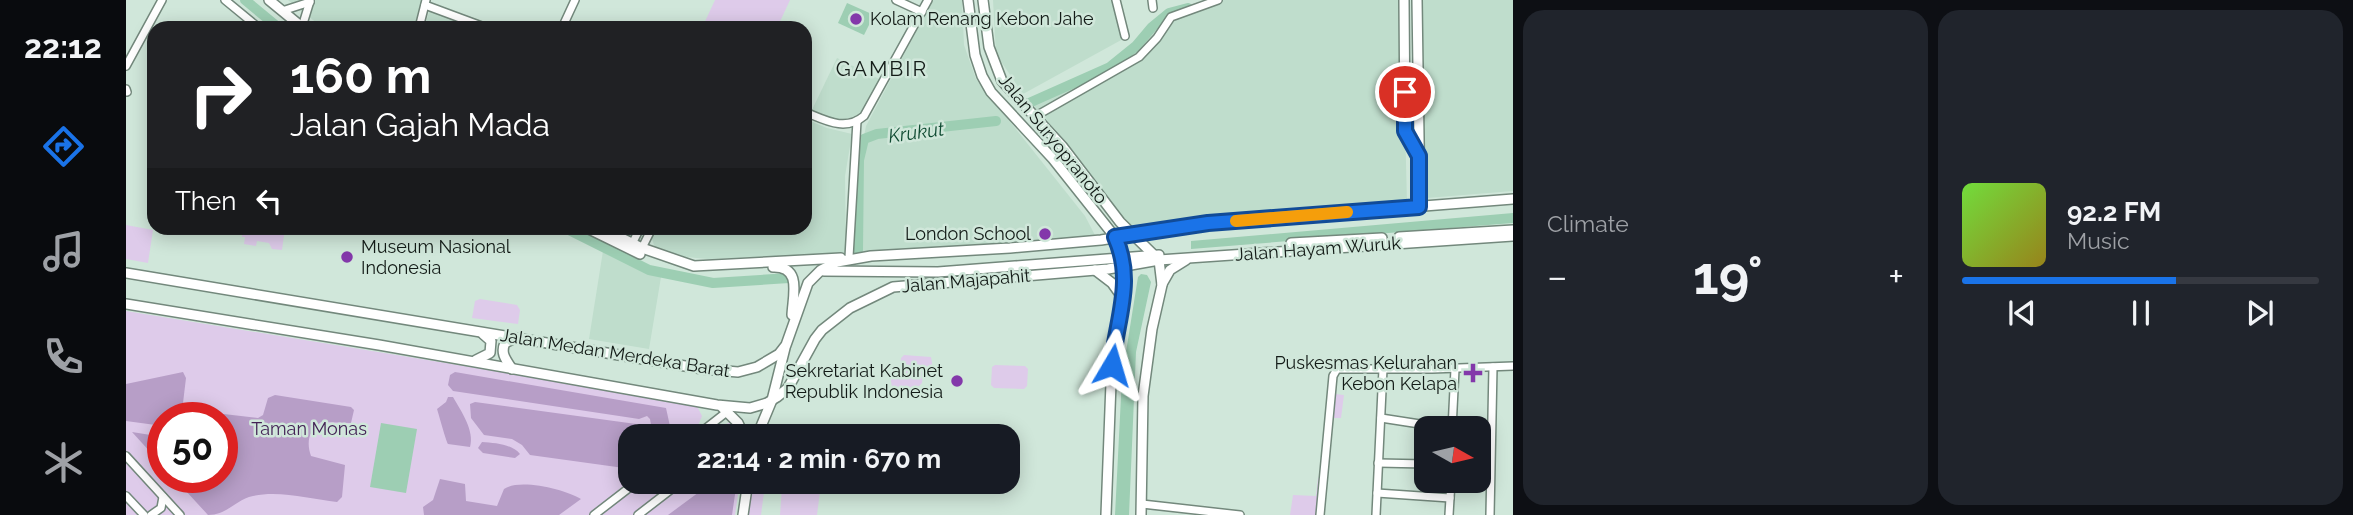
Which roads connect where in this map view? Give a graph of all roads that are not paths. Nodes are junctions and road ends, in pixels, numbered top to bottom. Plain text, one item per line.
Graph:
1 (162, 0) edge
2 (225, 0) edge
3 (269, 0) edge
4 (575, 0) edge
5 (896, 0) edge
6 (928, 0) edge
7 (968, 0) edge
8 (983, 0) edge
9 (1116, 0) edge
10 (1218, 0) edge
11 (1404, 0) edge
12 (1417, 0) edge
13 (310, 1) edge
14 (426, 3) edge
15 (282, 11) junction
16 (922, 12) junction
17 (151, 21) edge
18 (250, 21) edge
19 (294, 21) edge
20 (304, 21) edge
21 (421, 21) edge
22 (470, 21) edge
23 (565, 21) edge
24 (147, 28) edge
25 (1125, 36) dead end
26 (126, 66) edge
27 (812, 114) edge
28 (1032, 114) junction
29 (857, 121) junction
30 (1419, 156) junction
31 (1513, 199) edge
32 (1419, 207) junction
33 (1107, 229) junction
34 (1513, 230) edge
35 (1132, 233) junction
36 (603, 235) edge
37 (612, 235) edge
38 (637, 235) edge
39 (649, 235) edge
40 (1513, 236) edge
41 (1115, 237) junction
42 (1101, 240) junction
43 (631, 247) junction
44 (641, 251) junction
45 (871, 256) junction
46 (849, 257) junction
47 (1157, 257) junction
48 (1191, 258) junction
49 (1124, 262) junction
50 (1094, 270) junction
51 (126, 273) edge
52 (815, 274) junction
53 (1162, 285) junction
54 (1122, 298) junction
55 (126, 304) edge
56 (478, 332) junction
57 (790, 334) junction
58 (516, 338) junction
59 (786, 345) junction
60 (473, 361) junction
61 (1513, 366) edge
62 (1493, 367) junction
63 (512, 369) junction
64 (1383, 369) junction
65 (1455, 369) junction
66 (772, 400) junction
67 (717, 405) junction
68 (728, 411) junction
69 (1453, 416) edge
70 (1381, 418) junction
71 (1414, 423) edge
72 (711, 424) edge
73 (736, 424) edge
74 (762, 424) edge
75 (126, 456) edge
76 (1378, 463) junction
77 (1414, 464) edge
78 (1377, 493) junction
79 (621, 494) edge
80 (665, 494) edge
81 (746, 494) edge
82 (1450, 494) edge
83 (126, 496) edge
84 (163, 496) junction
85 (1450, 498) junction
86 (1142, 504) junction
87 (144, 515) edge
88 (151, 515) edge
89 (180, 515) edge
90 (594, 515) edge
91 (638, 515) edge
92 (743, 515) edge
93 (1106, 515) edge
94 (1141, 515) edge
95 (1240, 515) edge
96 (1320, 515) edge
97 (1376, 515) edge
98 (1449, 515) edge
99 (1490, 515) edge

1 - 17 street
2 - 18 street
3 - 15 main road
4 - 23 street
5 - 16 street
6 - 16 street
7 - 33 main road, Jalan Suryopranoto
8 - 28 main road, Jalan Suryopranoto
9 - 25 street
10 - 28 street
11 - 30 main road
12 - 30 main road
13 - 15 street
13 - 20 street
14 - 21 street
14 - 22 street
15 - 19 main road
16 - 29 street
24 - 26 street
27 - 29 street
28 - 35 main road, Jalan Suryopranoto
29 - 46 street
30 - 32 main road
31 - 32 main road
32 - 35 main road
33 - 41 main road, Jalan Suryopranoto
33 - 42 main road
34 - 47 main road, Jalan Hayam Wuruk
35 - 41 main road
35 - 47 main road, Jalan Suryopranoto
36 - 43 main road
37 - 43 main road
38 - 43 street
39 - 44 street
40 - 48 main road, Jalan Hayam Wuruk
41 - 42 main road
41 - 49 main road
42 - 45 main road
43 - 44 main road
44 - 46 main road
44 - 57 main road
45 - 46 main road
45 - 52 main road
47 - 48 main road, Jalan Hayam Wuruk
47 - 49 main road, Jalan Hayam Wuruk
47 - 53 main road
48 - 53 main road
49 - 50 main road, Jalan Majapahit
49 - 52 main road
49 - 54 main road
50 - 54 main road
50 - 66 main road, Jalan Majapahit
51 - 56 main road, Jalan Medan Merdeka Barat
52 - 57 main road
53 - 86 main road
54 - 93 main road
55 - 60 main road, Jalan Medan Merdeka Barat
56 - 58 main road, Jalan Medan Merdeka Barat
56 - 60 main road
57 - 59 main road
58 - 59 main road, Jalan Medan Merdeka Barat
58 - 63 main road
59 - 66 main road, Jalan Majapahit
60 - 63 main road, Jalan Medan Merdeka Barat
61 - 62 street
62 - 65 street
62 - 99 street
63 - 67 main road, Jalan Medan Merdeka Barat
64 - 65 street
64 - 70 street
64 - 96 street
65 - 69 street
66 - 67 main road, Jalan Medan Merdeka Barat
66 - 74 main road, Jalan Majapahit
67 - 68 main road
68 - 72 street
68 - 73 main road
70 - 71 street
70 - 76 street
75 - 84 street
76 - 77 street
76 - 78 street
78 - 85 street
78 - 97 street
79 - 90 street
80 - 91 street
81 - 92 main road
82 - 85 street
83 - 87 street
84 - 88 street
84 - 89 street
85 - 98 street
86 - 94 main road
86 - 95 street

